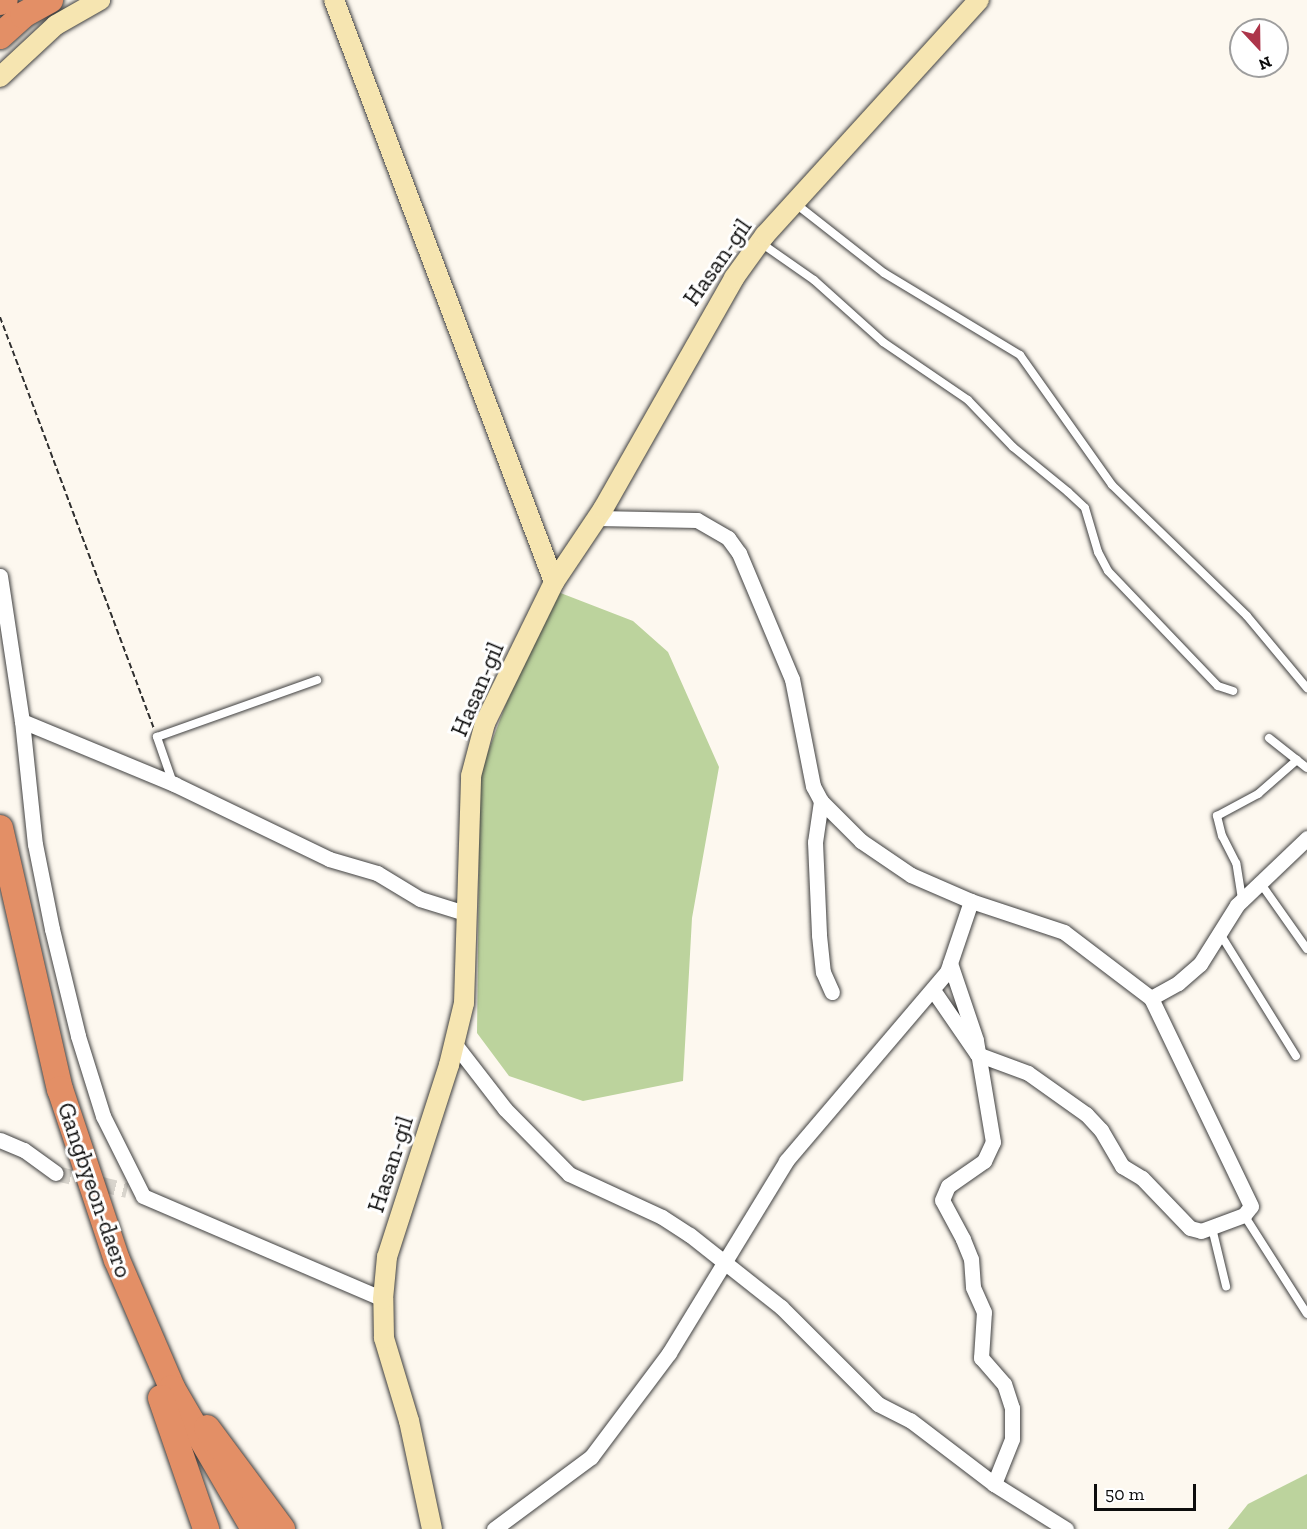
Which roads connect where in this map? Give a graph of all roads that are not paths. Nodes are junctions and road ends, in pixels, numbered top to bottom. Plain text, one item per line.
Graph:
1 (5, 0) edge
2 (50, 0) edge
3 (100, 0) edge
4 (334, 0) edge
5 (979, 0) edge
6 (0, 2) edge
7 (0, 36) edge
8 (0, 77) edge
9 (794, 203) junction
10 (759, 243) junction
11 (597, 518) junction
12 (0, 576) edge
13 (554, 582) junction
14 (316, 680) dead end
15 (1307, 688) edge
16 (1233, 691) dead end
17 (22, 721) junction
18 (1269, 738) dead end
19 (1297, 760) junction
20 (1307, 768) edge
21 (174, 784) junction
22 (821, 801) junction
23 (0, 828) edge
24 (1307, 838) edge
25 (1259, 881) junction
26 (0, 894) edge
27 (1242, 899) junction
28 (971, 901) junction
29 (468, 914) junction
30 (1218, 932) junction
31 (1307, 949) edge
32 (950, 963) junction
33 (933, 990) junction
34 (832, 992) dead end
35 (1151, 998) junction
36 (454, 1043) junction
37 (977, 1054) junction
38 (1296, 1056) dead end
39 (0, 1140) edge
40 (56, 1173) tunnel mouth
41 (127, 1190) tunnel mouth
42 (142, 1196) junction
43 (1244, 1215) junction
44 (1212, 1228) junction
45 (722, 1262) junction
46 (1226, 1286) dead end
47 (382, 1299) junction
48 (1307, 1314) edge
49 (166, 1393) junction
50 (994, 1484) junction
51 (1057, 1527) edge
52 (206, 1529) edge
53 (236, 1529) edge
54 (254, 1529) edge
55 (282, 1529) edge
56 (432, 1529) edge
57 (494, 1529) edge

1 - 6 highway
2 - 7 highway
3 - 8 street
4 - 13 street
5 - 9 street, Hasan-gil
9 - 10 street, Hasan-gil
9 - 15 lane
10 - 11 street, Hasan-gil
10 - 16 lane
11 - 13 street, Hasan-gil
11 - 22 street
12 - 17 street
13 - 29 street, Hasan-gil
14 - 21 lane
17 - 21 street
17 - 42 street
18 - 19 lane
19 - 20 lane
19 - 27 lane
21 - 29 street
22 - 28 street
22 - 34 street
23 - 49 highway, Gangbyeon-daero
24 - 25 street
25 - 27 street
25 - 31 lane
26 - 49 highway, Gangbyeon-daero
27 - 30 street
28 - 32 street
28 - 35 street
29 - 36 street, Hasan-gil
30 - 35 street
30 - 38 lane
32 - 33 street
32 - 37 street
33 - 37 street
33 - 45 street
35 - 43 street
36 - 45 street
36 - 47 street, Hasan-gil
37 - 44 street
37 - 50 street
39 - 40 street
41 - 42 street
42 - 47 street
43 - 44 street
43 - 48 lane
44 - 46 lane
45 - 50 street
45 - 57 street
47 - 56 street, Hasan-gil
49 - 52 highway
49 - 53 highway, Gangbyeon-daero
49 - 54 highway, Gangbyeon-daero
49 - 55 highway
50 - 51 street

